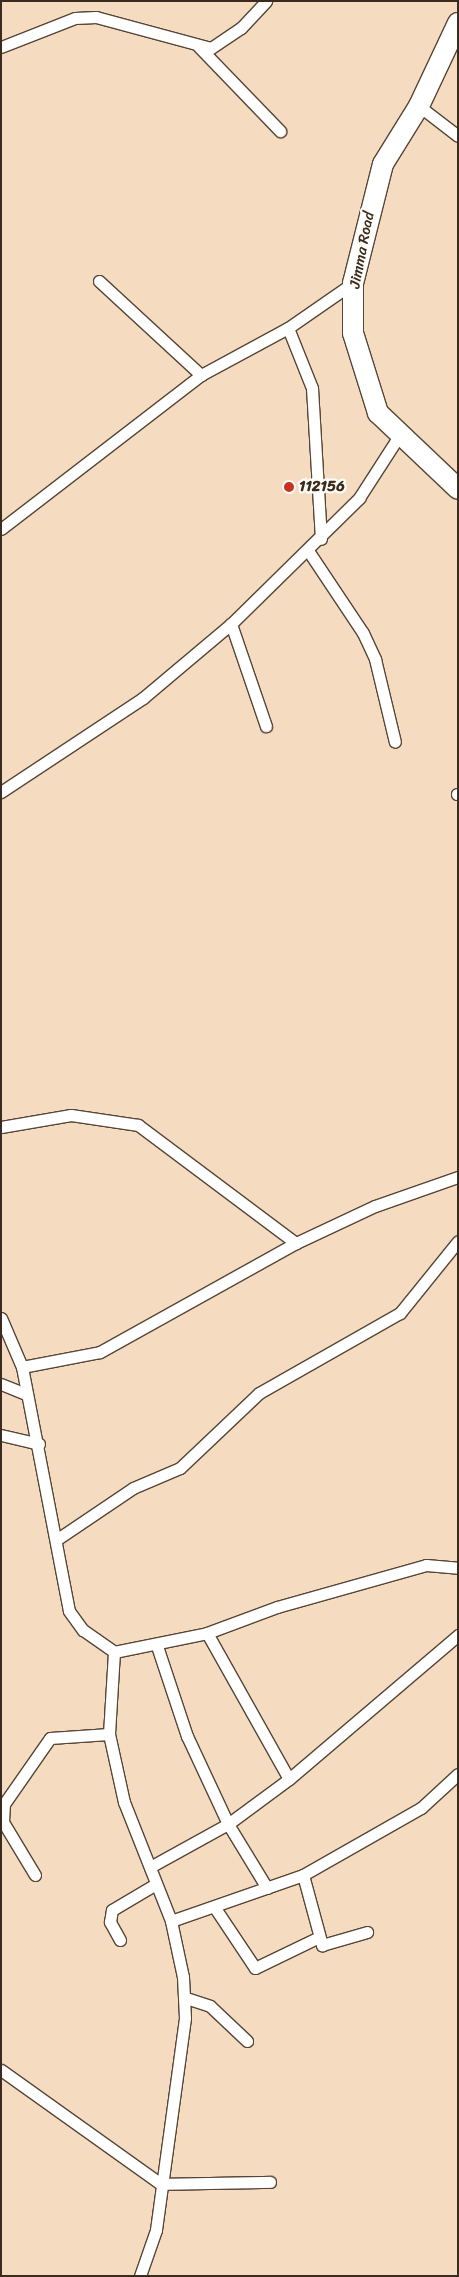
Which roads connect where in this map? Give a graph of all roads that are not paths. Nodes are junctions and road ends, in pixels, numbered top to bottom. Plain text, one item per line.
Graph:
1 (266, 1) edge
2 (456, 28) edge
3 (1, 47) edge
4 (199, 47) junction
5 (419, 106) junction
6 (280, 131) dead end
7 (458, 136) edge
8 (99, 281) dead end
9 (354, 283) junction
10 (288, 328) junction
11 (201, 375) junction
12 (399, 436) junction
13 (458, 489) edge
14 (1, 529) edge
15 (320, 540) junction
16 (309, 552) junction
17 (231, 624) junction
18 (266, 726) dead end
19 (395, 742) dead end
20 (1, 792) edge
21 (1, 1127) edge
22 (458, 1177) edge
23 (296, 1242) junction
24 (458, 1242) edge
25 (1, 1318) edge
26 (22, 1367) junction
27 (1, 1384) edge
28 (26, 1394) junction
29 (1, 1435) edge
30 (40, 1444) junction
31 (56, 1540) junction
32 (458, 1568) edge
33 (207, 1633) junction
34 (458, 1635) edge
35 (156, 1646) junction
36 (114, 1652) junction
37 (110, 1734) junction
38 (458, 1774) edge
39 (289, 1779) junction
40 (228, 1824) junction
41 (150, 1867) junction
42 (35, 1875) dead end
43 (302, 1875) junction
44 (156, 1884) junction
45 (267, 1888) junction
46 (215, 1908) junction
47 (171, 1921) junction
48 (367, 1932) dead end
49 (319, 1937) junction
50 (120, 1940) dead end
51 (186, 1998) junction
52 (247, 2041) dead end
53 (1, 2070) edge
54 (270, 2182) dead end
55 (162, 2184) junction
56 (140, 2276) edge

1 - 4 street
2 - 5 highway, Jimma Road
3 - 4 street
4 - 6 street
5 - 7 street
5 - 9 highway, Jimma Road
8 - 11 street
9 - 10 street
9 - 12 highway, Jimma Road
10 - 11 street
10 - 15 street
11 - 14 street
12 - 13 highway, Jimma Road
12 - 15 street
15 - 16 street
16 - 17 street
16 - 19 street
17 - 18 street
17 - 20 street
21 - 23 street
22 - 23 street
23 - 26 street
24 - 31 street
25 - 26 street
26 - 28 street
27 - 28 street
28 - 30 street
29 - 30 street
30 - 31 street
31 - 36 street
32 - 33 street
33 - 35 street
33 - 39 street
34 - 39 street
35 - 36 street
35 - 40 street
36 - 37 street
37 - 41 street
37 - 42 street
38 - 43 street
39 - 40 street
40 - 41 street
40 - 45 street
41 - 44 street
43 - 45 street
43 - 49 street
44 - 47 street
44 - 50 street
45 - 46 street
46 - 47 street
46 - 49 street
47 - 51 street
48 - 49 street
51 - 52 street
51 - 55 street
53 - 55 street
54 - 55 street
55 - 56 street

